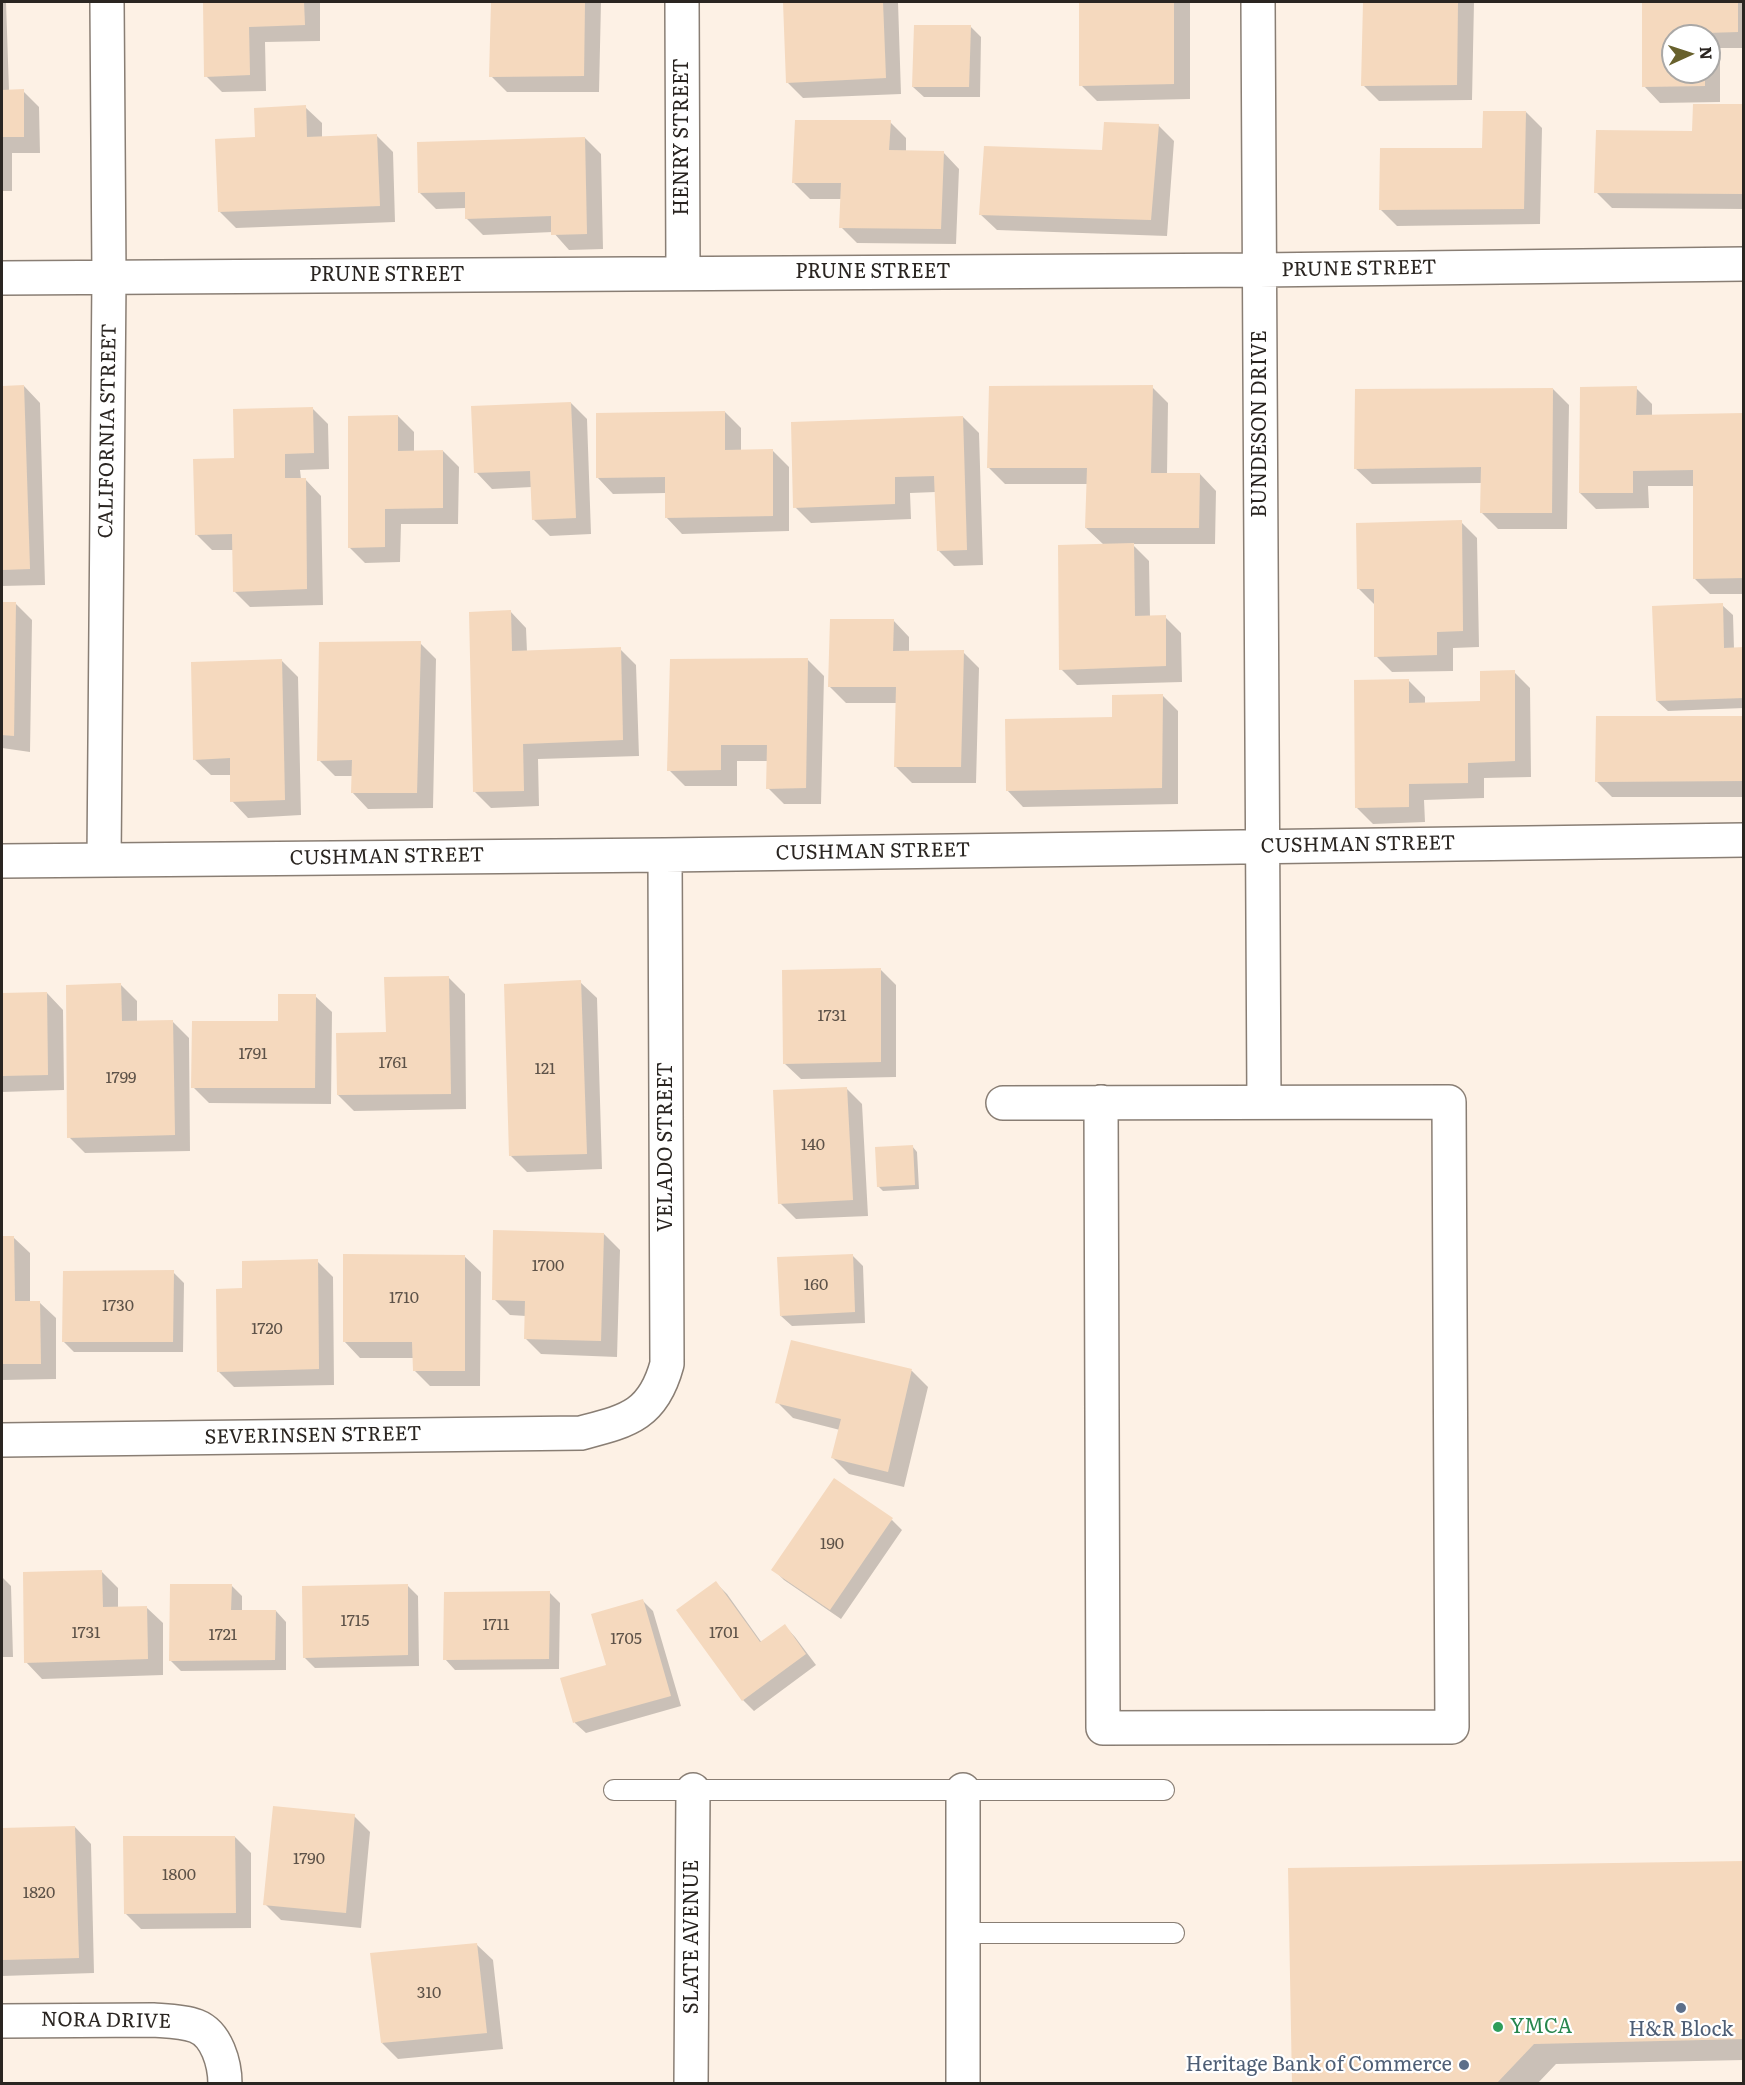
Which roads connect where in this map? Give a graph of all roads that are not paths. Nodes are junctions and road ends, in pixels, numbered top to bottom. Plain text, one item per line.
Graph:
1 (107, 2) edge
2 (682, 2) edge
3 (1258, 2) edge
4 (1743, 264) edge
5 (1259, 270) junction
6 (683, 273) junction
7 (109, 277) junction
8 (2, 278) edge
9 (1743, 840) edge
10 (1262, 847) junction
11 (665, 855) junction
12 (104, 860) junction
13 (2, 861) edge
14 (1101, 1102) junction
15 (1264, 1102) junction
16 (1003, 1103) dead end
17 (622, 1422) joint
18 (2, 1440) edge
19 (614, 1790) dead end
20 (693, 1790) junction
21 (963, 1790) junction
22 (1164, 1790) dead end
23 (963, 1933) junction
24 (1174, 1933) dead end
25 (2, 2021) edge
26 (225, 2075) edge
27 (691, 2084) edge
28 (963, 2084) edge

1 - 7 street, CALIFORNIA STREET
2 - 6 street, HENRY STREET
3 - 5 street, BUNDESON DRIVE
4 - 5 street, PRUNE STREET
5 - 6 street, PRUNE STREET
5 - 10 street, BUNDESON DRIVE
6 - 7 street, PRUNE STREET
7 - 8 street, PRUNE STREET
7 - 12 street, CALIFORNIA STREET
9 - 10 street, CUSHMAN STREET
10 - 11 street, CUSHMAN STREET
10 - 15 street, BUNDESON DRIVE
11 - 12 street, CUSHMAN STREET
11 - 17 street, VELADO STREET
12 - 13 street, CUSHMAN STREET
14 - 15 street
14 - 15 street
14 - 16 street
17 - 18 street, SEVERINSEN STREET
19 - 20 lane
20 - 21 lane
20 - 27 street, SLATE AVENUE
21 - 22 lane
21 - 23 street
23 - 24 lane
23 - 28 street
25 - 26 street, NORA DRIVE

